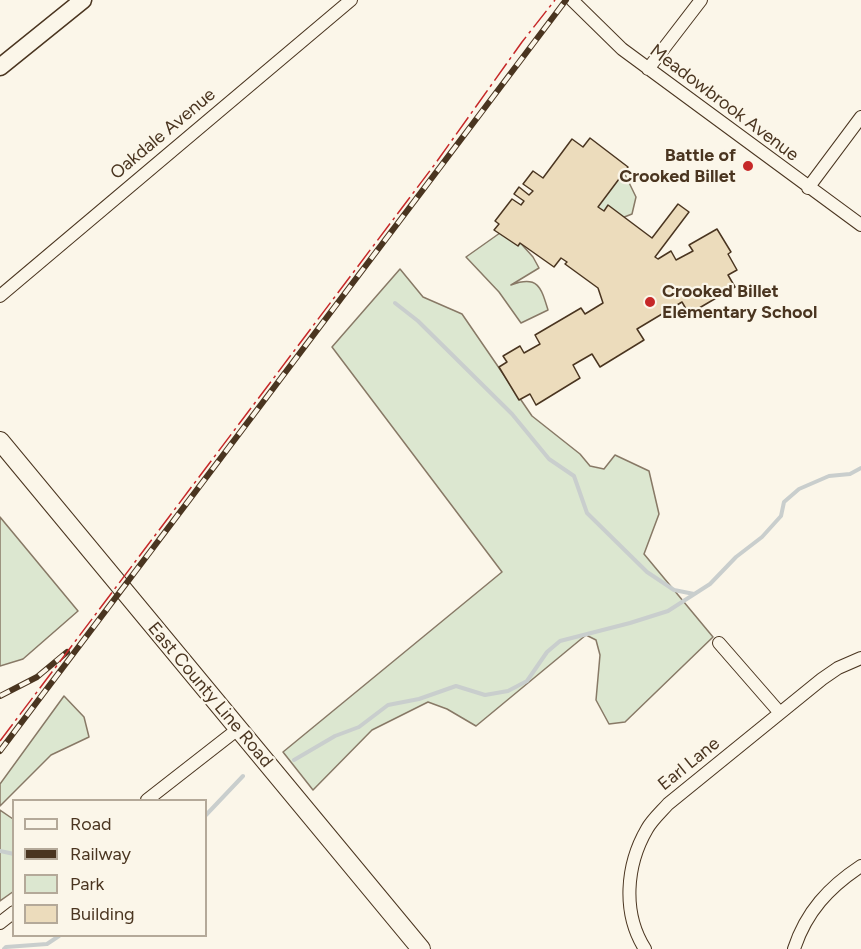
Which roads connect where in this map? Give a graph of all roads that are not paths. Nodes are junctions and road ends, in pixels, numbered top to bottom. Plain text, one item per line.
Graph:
1 (83, 0) edge
2 (351, 0) edge
3 (572, 0) edge
4 (701, 0) edge
5 (0, 67) edge
6 (648, 69) junction
7 (861, 117) edge
8 (808, 188) junction
9 (861, 225) edge
10 (0, 296) edge
11 (0, 441) edge
12 (719, 643) dead end
13 (861, 657) edge
14 (780, 713) junction
15 (238, 729) junction
16 (150, 799) edge
17 (861, 866) edge
18 (12, 914) edge
19 (0, 923) edge
20 (421, 949) edge
21 (645, 949) edge
22 (794, 949) edge

1 - 5 main road
2 - 10 street, Oakdale Avenue
3 - 6 street, Meadowbrook Avenue
4 - 6 street
6 - 8 street, Meadowbrook Avenue
7 - 8 street
8 - 9 street, Meadowbrook Avenue
11 - 15 main road, East County Line Road
12 - 14 street
13 - 14 street, Earl Lane
14 - 21 street, Earl Lane
15 - 16 street
15 - 20 main road, East County Line Road
17 - 22 street
18 - 19 street

